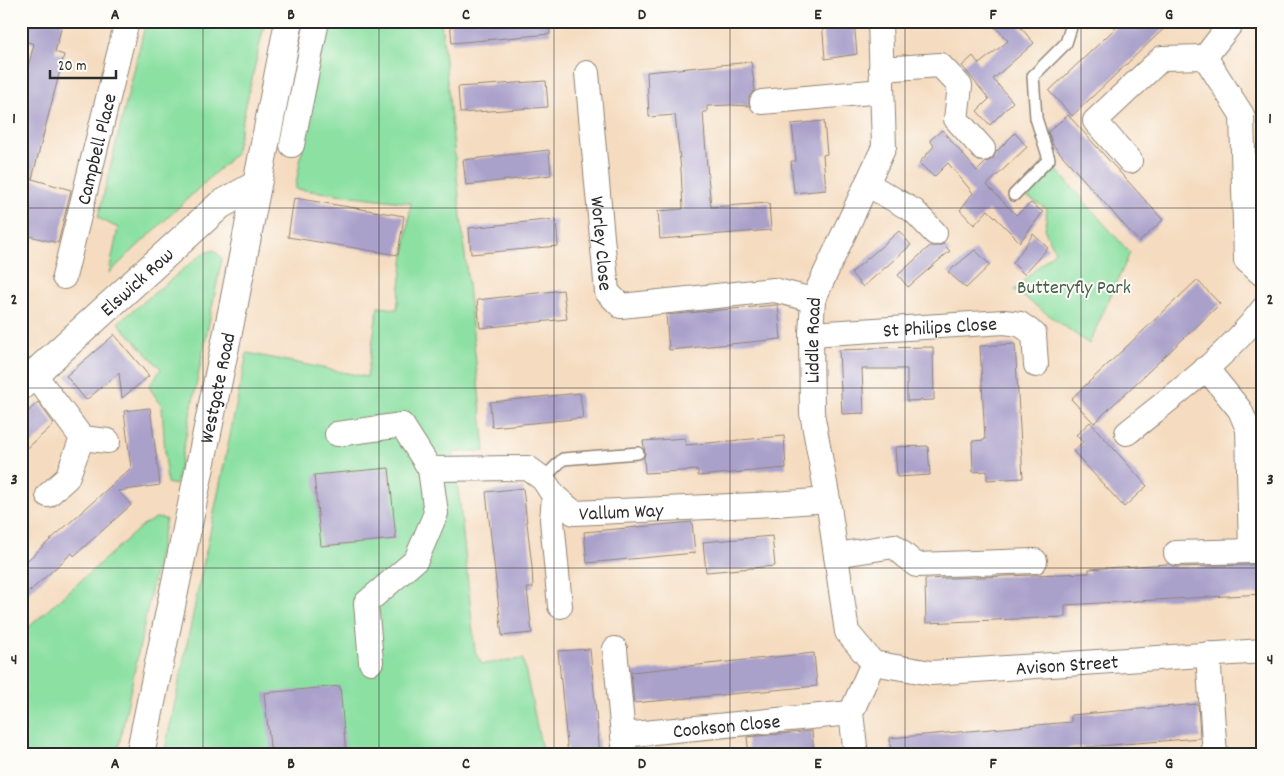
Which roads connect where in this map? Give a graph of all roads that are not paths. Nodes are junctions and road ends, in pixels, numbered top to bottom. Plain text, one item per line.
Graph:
1 (127, 21) edge
2 (289, 21) edge
3 (317, 21) edge
4 (880, 21) edge
5 (1073, 21) edge
6 (1233, 21) edge
7 (1205, 57) junction
8 (587, 73) dead end
9 (882, 80) junction
10 (762, 102) dead end
11 (292, 145) dead end
12 (983, 149) dead end
13 (1130, 161) dead end
14 (867, 184) junction
15 (256, 185) junction
16 (1014, 196) dead end
17 (935, 233) dead end
18 (1263, 275) edge
19 (64, 277) dead end
20 (813, 300) junction
21 (1263, 309) edge
22 (811, 334) junction
23 (1036, 365) dead end
24 (1206, 368) junction
25 (28, 380) edge
26 (1127, 433) dead end
27 (337, 434) dead end
28 (82, 438) junction
29 (108, 441) dead end
30 (638, 453) dead end
31 (430, 469) junction
32 (549, 487) junction
33 (48, 495) dead end
34 (828, 500) junction
35 (1176, 553) dead end
36 (836, 555) junction
37 (1035, 561) dead end
38 (560, 606) dead end
39 (615, 649) dead end
40 (1263, 651) edge
41 (1208, 654) junction
42 (371, 662) dead end
43 (873, 664) junction
44 (850, 713) junction
45 (624, 745) edge
46 (140, 755) edge
47 (856, 755) edge
48 (1215, 755) edge

1 - 19 street, Campbell Place
2 - 15 main road, Westgate Road
3 - 11 street
4 - 9 street, Liddle Road
5 - 16 lane
6 - 7 street
7 - 13 street
7 - 18 street
8 - 20 street, Worley Close
9 - 10 street
9 - 12 street
9 - 14 street, Liddle Road
14 - 17 street
14 - 20 street, Liddle Road
15 - 25 main road, Elswick Row
15 - 46 main road, Westgate Road
20 - 22 street, Liddle Road
21 - 24 street
22 - 23 street, St Philips Close
22 - 34 street, Liddle Road
24 - 26 street
24 - 35 street
25 - 28 street
27 - 31 street
28 - 29 street
28 - 33 street
30 - 32 lane
31 - 32 street, Vallum Way
31 - 42 street
32 - 34 street, Vallum Way
32 - 38 street
34 - 36 street, Liddle Road
36 - 37 street
36 - 43 street, Liddle Road
39 - 45 street
40 - 41 street, Avison Street
41 - 43 street, Avison Street
41 - 48 street
43 - 44 street
44 - 45 street, Cookson Close
44 - 47 street

